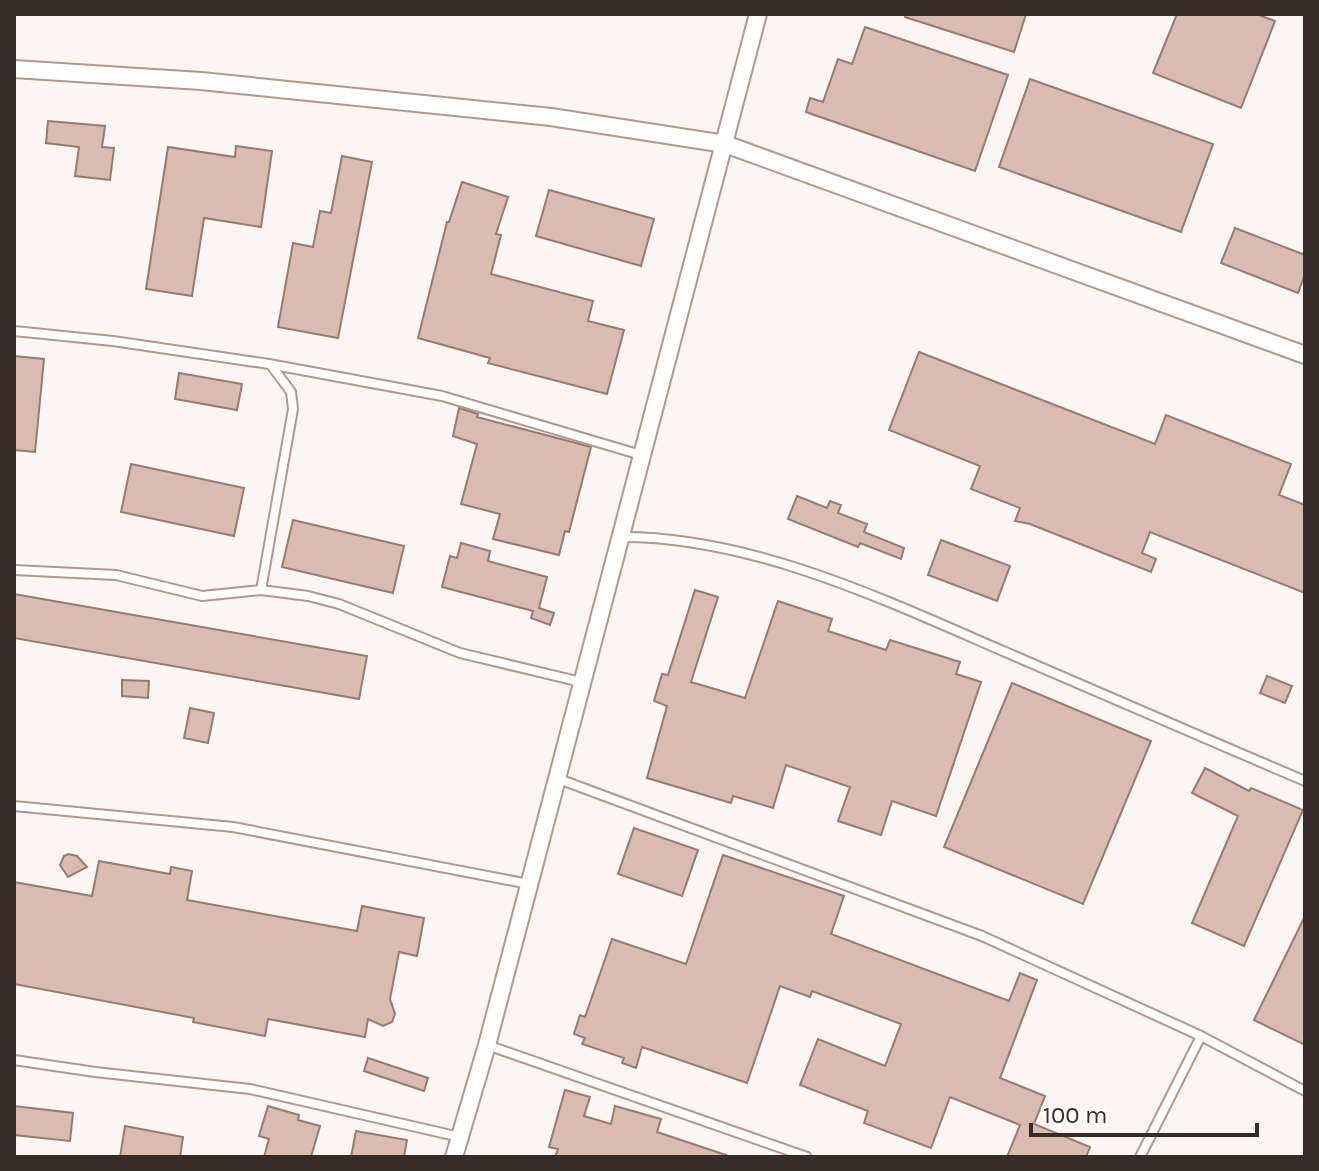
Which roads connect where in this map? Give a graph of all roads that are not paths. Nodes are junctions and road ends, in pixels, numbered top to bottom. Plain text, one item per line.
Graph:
1 (758, 14) edge
2 (14, 69) edge
3 (725, 144) junction
4 (14, 331) edge
5 (1305, 355) edge
6 (269, 364) junction
7 (641, 455) junction
8 (619, 537) junction
9 (14, 570) edge
10 (261, 590) junction
11 (581, 682) junction
12 (556, 777) junction
13 (1305, 781) edge
14 (14, 806) edge
15 (529, 884) junction
16 (1201, 1036) junction
17 (487, 1045) junction
18 (14, 1060) edge
19 (1305, 1091) edge
20 (460, 1137) junction
21 (454, 1157) edge
22 (807, 1157) edge
23 (1140, 1157) edge

1 - 3 street
2 - 3 street
3 - 5 street
3 - 7 street
4 - 6 lane
6 - 7 lane
6 - 10 lane
7 - 8 street
8 - 11 street
8 - 13 lane
9 - 10 lane
10 - 11 lane
11 - 12 street
12 - 15 street
12 - 16 lane
14 - 15 lane
15 - 17 street
16 - 19 lane
16 - 23 lane
17 - 20 street
17 - 22 lane
18 - 20 lane
20 - 21 street

